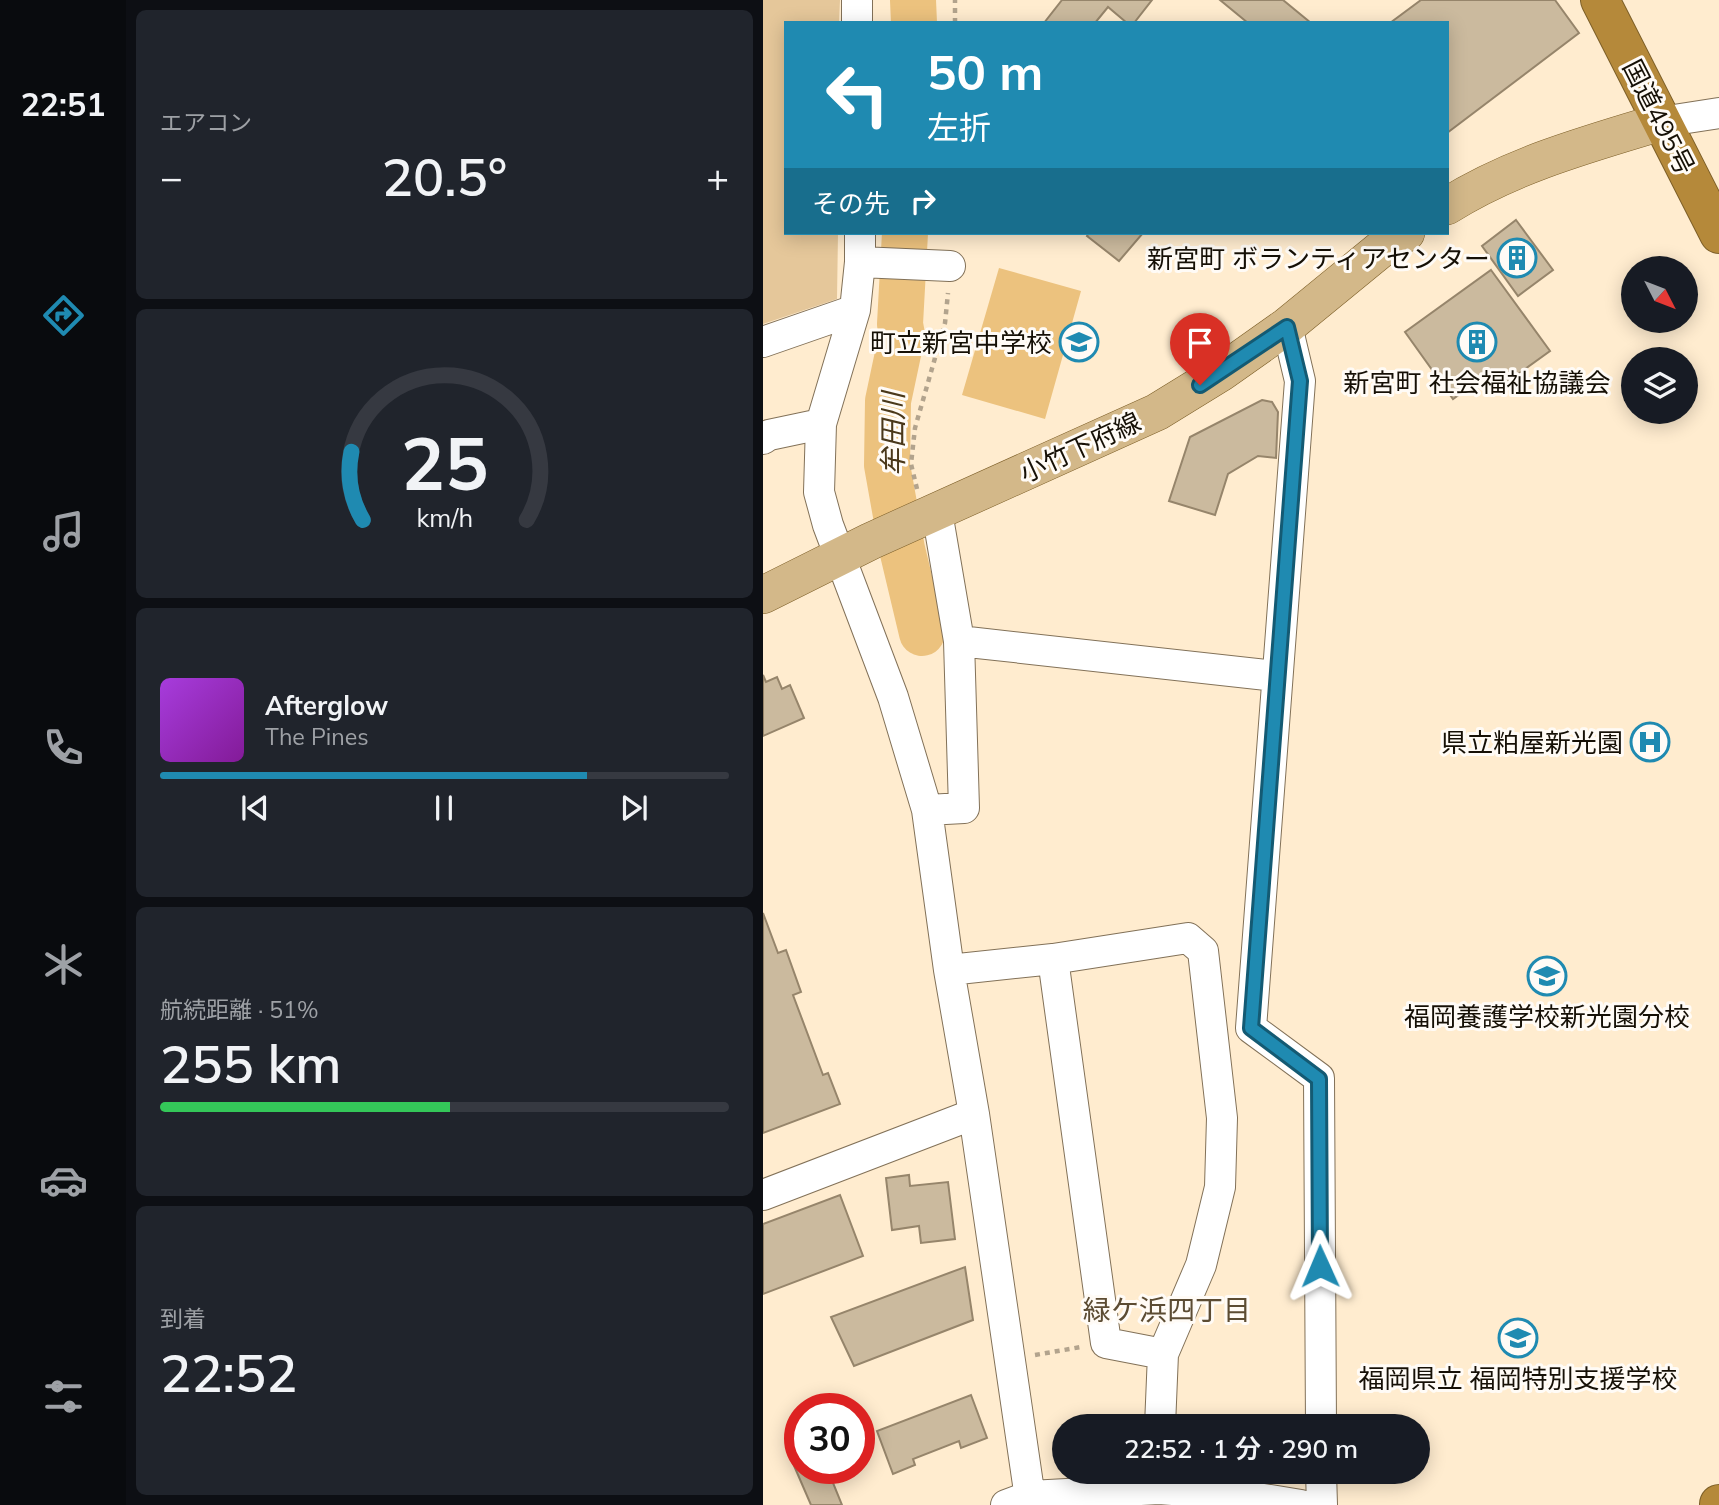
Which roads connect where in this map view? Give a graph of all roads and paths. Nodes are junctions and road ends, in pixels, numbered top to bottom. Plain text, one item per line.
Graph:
1 (857, 0) edge
2 (955, 0) edge
3 (1599, 0) edge
4 (857, 21) edge
5 (955, 21) edge
6 (1719, 113) edge
7 (1661, 122) junction
8 (1449, 205) edge
9 (1719, 234) edge
10 (1403, 235) edge
11 (860, 247) edge
12 (950, 266) joint
13 (855, 310) junction
14 (1287, 327) junction
15 (763, 342) edge
16 (821, 424) junction
17 (763, 439) edge
18 (930, 515) junction
19 (856, 548) junction
20 (763, 595) edge
21 (959, 641) junction
22 (1276, 677) junction
23 (927, 810) junction
24 (1053, 959) junction
25 (949, 970) junction
26 (974, 1114) junction
27 (763, 1195) edge
28 (1106, 1343) junction
29 (1163, 1354) junction
30 (1010, 1359) junction
31 (1160, 1414) edge
32 (1321, 1414) edge
33 (1134, 1484) edge
34 (1180, 1484) edge
35 (1321, 1484) edge
36 (1022, 1502) edge
37 (1301, 1505) edge
38 (1322, 1505) edge

1 - 4 street
2 - 5 path
3 - 7 highway, 国道495号
6 - 7 street
7 - 8 main road
7 - 9 highway, 国道495号
10 - 14 main road, 小竹下府線
11 - 12 street
11 - 13 street
12 - 18 path
13 - 15 street
13 - 16 street
14 - 18 main road, 小竹下府線
14 - 22 street
16 - 17 street
16 - 19 street
18 - 19 main road, 小竹下府線
18 - 21 street
19 - 20 main road, 小竹下府線
19 - 23 street
21 - 22 street
21 - 23 street
22 - 32 street
23 - 25 street
24 - 25 street
24 - 28 street
24 - 29 street
25 - 26 street
26 - 27 street
26 - 30 street
28 - 29 street
28 - 30 path
29 - 31 street
30 - 36 street
33 - 36 street
34 - 37 street
35 - 38 street

